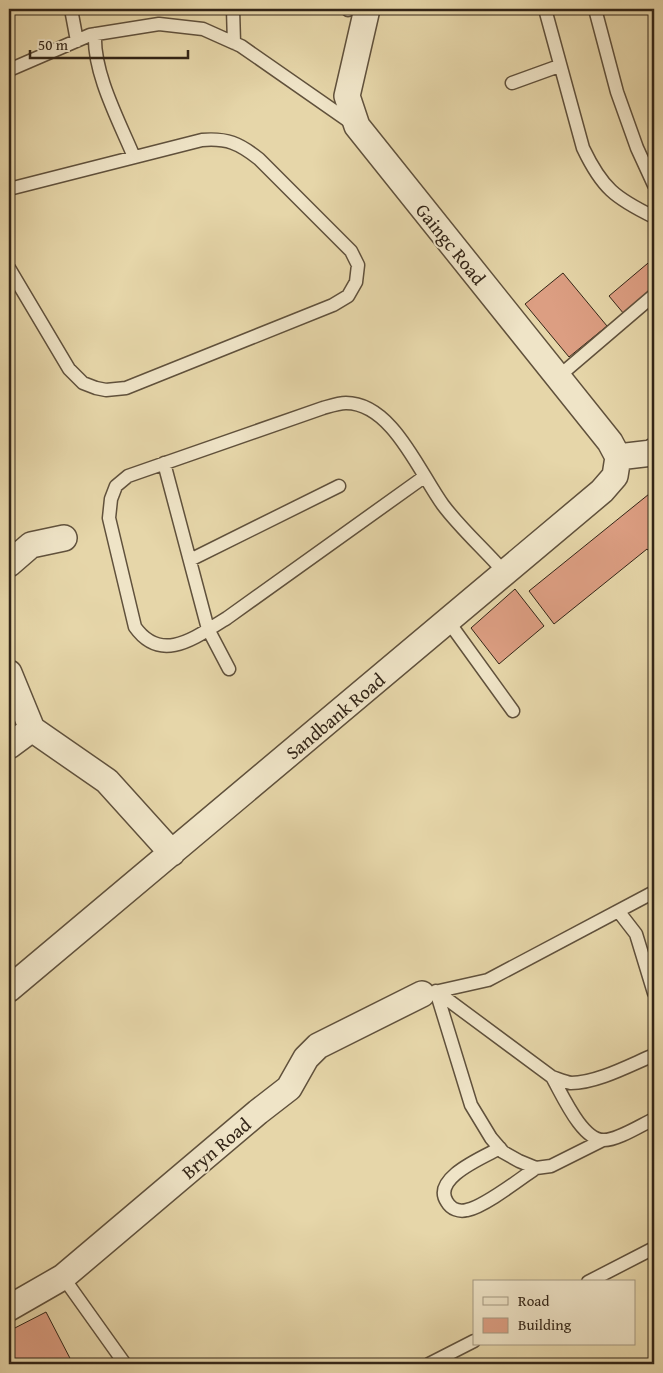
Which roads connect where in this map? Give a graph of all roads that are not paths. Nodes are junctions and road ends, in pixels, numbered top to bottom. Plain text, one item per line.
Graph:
1 (71, 9) edge
2 (233, 9) edge
3 (355, 9) edge
4 (545, 9) edge
5 (596, 9) edge
6 (95, 34) junction
7 (77, 41) junction
8 (234, 43) junction
9 (559, 66) junction
10 (9, 70) edge
11 (512, 82) dead end
12 (357, 126) junction
13 (134, 158) junction
14 (654, 184) edge
15 (9, 189) edge
16 (654, 217) edge
17 (9, 268) edge
18 (654, 295) edge
19 (558, 376) junction
20 (654, 451) edge
21 (618, 457) junction
22 (164, 463) junction
23 (424, 477) junction
24 (339, 486) dead end
25 (50, 533) dead end
26 (190, 560) junction
27 (9, 564) edge
28 (505, 573) junction
29 (448, 621) junction
30 (208, 629) junction
31 (229, 669) dead end
32 (9, 672) edge
33 (513, 711) dead end
34 (32, 729) junction
35 (9, 746) edge
36 (172, 853) junction
37 (654, 892) edge
38 (619, 912) junction
39 (9, 990) edge
40 (654, 992) edge
41 (429, 993) junction
42 (654, 1055) edge
43 (552, 1077) junction
44 (654, 1119) edge
45 (603, 1140) junction
46 (500, 1148) junction
47 (536, 1168) junction
48 (654, 1248) edge
49 (63, 1276) junction
50 (592, 1280) edge
51 (9, 1308) edge
52 (473, 1342) edge
53 (125, 1364) edge
54 (430, 1364) edge

1 - 7 lane
2 - 8 lane
3 - 12 street, Gaingc Road
4 - 9 lane
5 - 14 lane
6 - 7 lane
6 - 8 lane
6 - 13 lane
7 - 10 lane
8 - 12 lane
9 - 11 lane
9 - 16 lane
12 - 19 street, Gaingc Road
13 - 15 lane
13 - 17 lane
18 - 19 lane
19 - 21 street, Gaingc Road
20 - 21 street
21 - 28 street, Sandbank Road
22 - 23 lane
22 - 26 lane
22 - 30 lane
23 - 28 lane
23 - 30 lane
24 - 26 lane
25 - 27 street
26 - 30 lane
28 - 29 street, Sandbank Road
29 - 33 lane
29 - 36 street, Sandbank Road
30 - 31 lane
32 - 34 street
34 - 35 street
34 - 36 street
36 - 39 street, Sandbank Road
37 - 38 lane
38 - 40 lane
38 - 41 lane
41 - 43 lane
41 - 46 lane
41 - 49 street, Bryn Road
42 - 43 lane
43 - 45 lane
44 - 45 lane
45 - 47 lane
46 - 47 lane
46 - 47 lane
48 - 50 lane
49 - 51 street, Bryn Road
49 - 53 lane
52 - 54 lane

